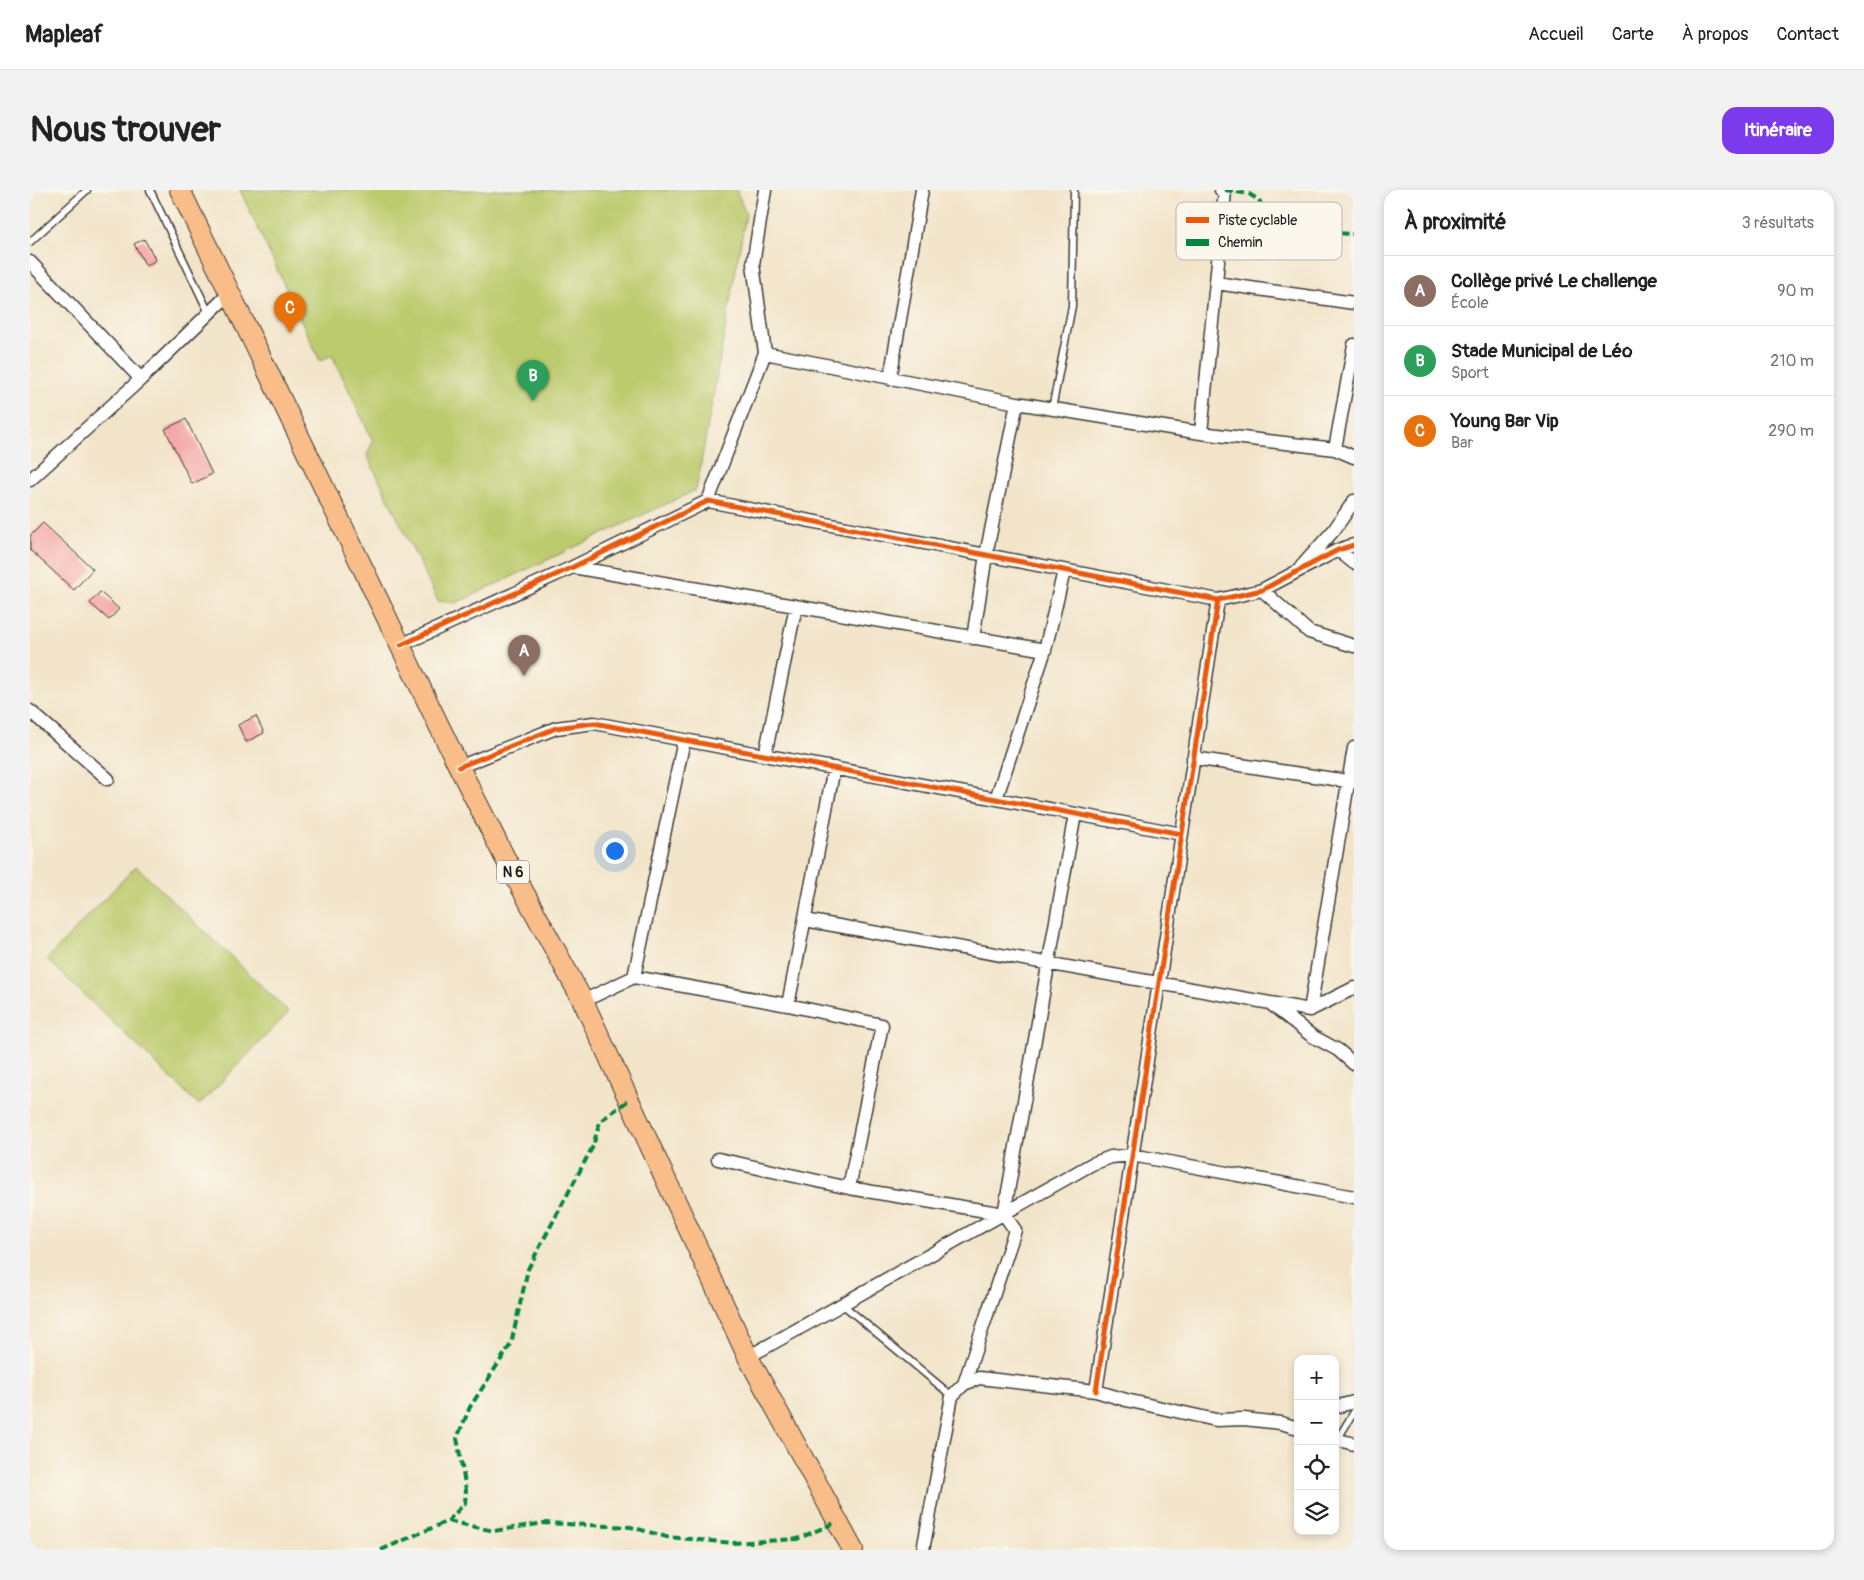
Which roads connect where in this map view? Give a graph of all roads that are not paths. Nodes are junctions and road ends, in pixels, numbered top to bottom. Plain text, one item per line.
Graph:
1 (87, 190) edge
2 (150, 190) edge
3 (180, 190) edge
4 (764, 190) edge
5 (922, 190) edge
6 (1074, 190) edge
7 (1221, 190) edge
8 (1223, 202) edge
9 (30, 242) edge
10 (1218, 260) edge
11 (30, 262) edge
12 (1216, 282) junction
13 (230, 293) junction
14 (1354, 303) edge
15 (209, 313) junction
16 (1354, 345) edge
17 (765, 353) junction
18 (142, 379) junction
19 (890, 379) junction
20 (1017, 403) junction
21 (1052, 409) junction
22 (1201, 433) junction
23 (1335, 449) junction
24 (1354, 457) edge
25 (30, 480) edge
26 (708, 501) junction
27 (1354, 501) edge
28 (1354, 545) edge
29 (1338, 550) junction
30 (986, 555) junction
31 (1354, 563) edge
32 (573, 568) junction
33 (1064, 570) junction
34 (1294, 574) junction
35 (1262, 590) junction
36 (1218, 600) junction
37 (796, 606) junction
38 (973, 638) junction
39 (401, 645) junction
40 (1354, 646) edge
41 (1045, 650) junction
42 (30, 711) edge
43 (684, 740) junction
44 (1354, 748) edge
45 (765, 755) junction
46 (1194, 758) junction
47 (459, 767) junction
48 (834, 768) junction
49 (108, 779) dead end
50 (1351, 781) edge
51 (996, 799) junction
52 (1075, 814) junction
53 (1182, 834) junction
54 (805, 920) junction
55 (1049, 962) junction
56 (634, 977) junction
57 (1159, 982) junction
58 (1354, 988) edge
59 (584, 1002) junction
60 (1268, 1002) junction
61 (788, 1005) junction
62 (1310, 1010) junction
63 (1354, 1064) edge
64 (1132, 1155) junction
65 (718, 1159) dead end
66 (849, 1188) junction
67 (1354, 1197) edge
68 (1004, 1214) junction
69 (842, 1304) junction
70 (748, 1357) junction
71 (964, 1384) junction
72 (1096, 1391) junction
73 (952, 1396) junction
74 (1354, 1402) edge
75 (1339, 1406) edge
76 (1354, 1412) edge
77 (1294, 1418) edge
78 (1282, 1423) junction
79 (1294, 1427) edge
80 (1339, 1435) edge
81 (1339, 1441) edge
82 (1354, 1444) edge
83 (853, 1550) edge
84 (923, 1550) edge

1 - 9 lane
2 - 15 lane
3 - 13 main road, N 6
4 - 17 street
5 - 19 street
6 - 21 lane
7 - 8 street
10 - 12 street
11 - 18 street
12 - 14 street
12 - 22 street
13 - 15 street
13 - 39 main road, N 6
15 - 18 street
16 - 23 street
17 - 19 street
17 - 26 street
18 - 25 street
19 - 20 street
20 - 21 street
20 - 30 street
21 - 22 street
22 - 23 street
23 - 24 street
26 - 30 street
26 - 32 street
27 - 34 street
28 - 29 street
29 - 31 street
29 - 34 street
30 - 33 street
30 - 38 street
32 - 37 street
32 - 39 street
33 - 36 street
33 - 41 street
34 - 35 street
35 - 36 street
35 - 40 street
36 - 46 street
37 - 38 street
37 - 45 street
38 - 41 street
39 - 47 main road, N 6
41 - 51 street
42 - 49 street
43 - 45 street
43 - 47 street
43 - 56 street
44 - 50 street
45 - 48 street
46 - 50 street
46 - 53 street
47 - 59 main road, N 6
48 - 51 street
48 - 54 street
50 - 62 street
51 - 52 street
52 - 53 street
52 - 55 street
53 - 57 street
54 - 55 street
54 - 61 street
55 - 57 street
55 - 68 street
56 - 59 street
56 - 61 street
57 - 60 street
57 - 64 street
58 - 62 street
59 - 70 main road, N 6
60 - 62 street
60 - 63 street
61 - 66 street
64 - 67 street
64 - 68 street
64 - 72 street
65 - 66 street
66 - 68 street
68 - 69 street
68 - 71 street
69 - 70 street
69 - 73 lane
70 - 83 main road, N 6
71 - 72 street
71 - 73 street
72 - 78 street
73 - 84 street
74 - 75 street
76 - 80 lane
77 - 78 street
78 - 79 street
81 - 82 street

